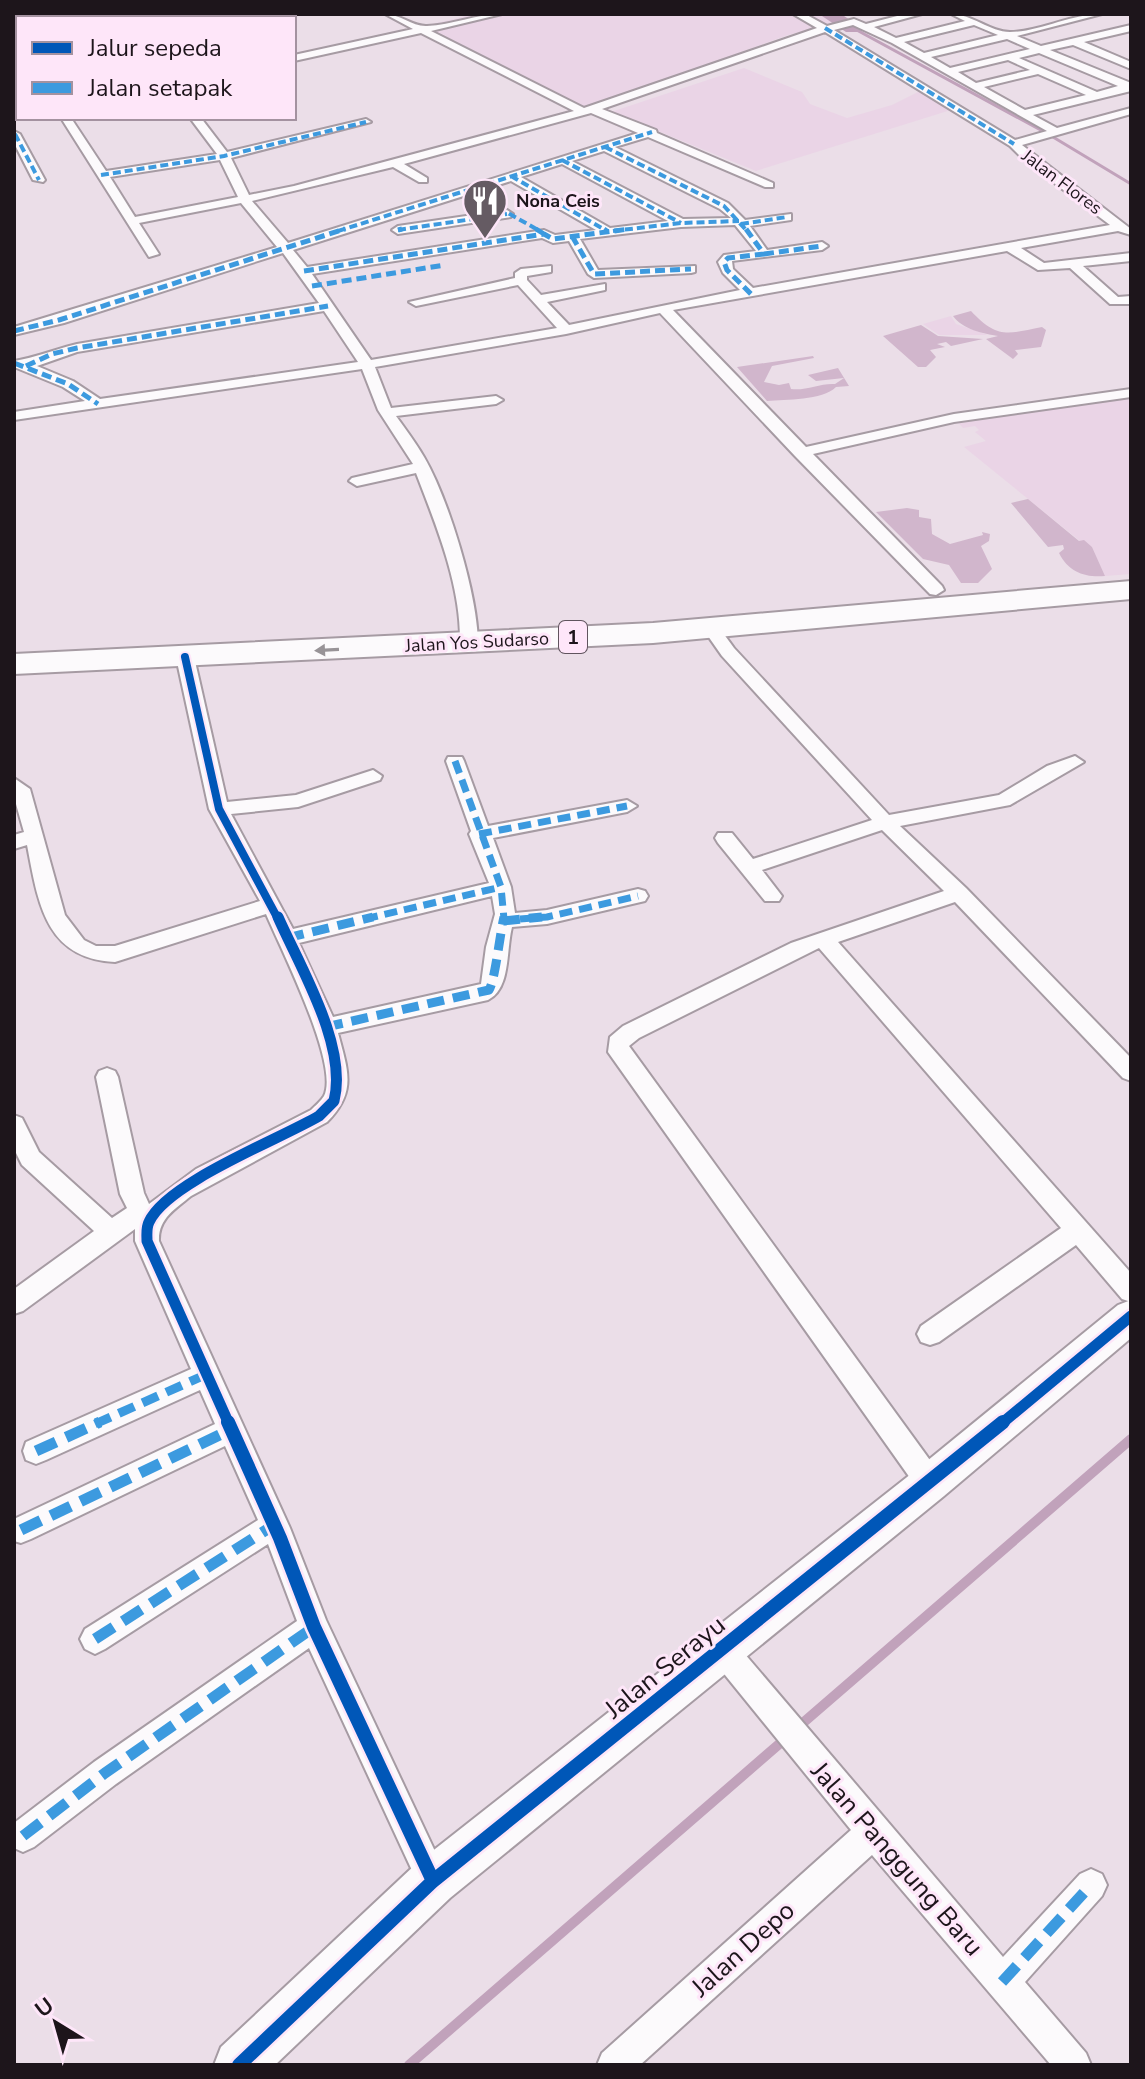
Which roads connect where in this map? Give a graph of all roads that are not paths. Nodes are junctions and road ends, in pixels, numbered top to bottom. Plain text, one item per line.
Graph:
1 (390, 14) edge
2 (470, 14) edge
3 (497, 14) edge
4 (798, 14) edge
5 (917, 14) edge
6 (956, 14) edge
7 (1097, 14) edge
8 (1075, 16) edge
9 (1037, 19) dead end
10 (975, 22) junction
11 (962, 25) junction
12 (1050, 25) junction
13 (868, 26) junction
14 (828, 27) junction
15 (1131, 28) edge
16 (417, 29) junction
17 (1009, 35) junction
18 (1107, 35) junction
19 (992, 39) junction
20 (1119, 40) dead end
21 (895, 41) junction
22 (1075, 42) junction
23 (1039, 50) junction
24 (920, 57) junction
25 (296, 58) edge
26 (1011, 58) junction
27 (1131, 66) edge
28 (1038, 71) junction
29 (947, 72) junction
30 (1015, 77) junction
31 (1028, 83) dead end
32 (975, 86) junction
33 (1130, 87) edge
34 (1095, 95) junction
35 (1055, 96) dead end
36 (1069, 102) junction
37 (588, 110) junction
38 (1131, 111) edge
39 (1024, 114) junction
40 (67, 120) edge
41 (197, 120) edge
42 (366, 122) dead end
43 (652, 132) junction
44 (1054, 132) junction
45 (15, 134) edge
46 (1014, 144) junction
47 (605, 147) junction
48 (19, 151) edge
49 (224, 156) junction
50 (562, 160) junction
51 (393, 162) junction
52 (101, 175) junction
53 (511, 176) junction
54 (39, 180) dead end
55 (423, 180) dead end
56 (769, 185) dead end
57 (467, 190) junction
58 (246, 201) junction
59 (507, 214) junction
60 (787, 217) dead end
61 (131, 221) junction
62 (740, 222) junction
63 (681, 223) junction
64 (1123, 225) edge
65 (398, 230) dead end
66 (608, 232) junction
67 (544, 234) junction
68 (572, 236) junction
69 (822, 246) dead end
70 (1010, 247) junction
71 (286, 249) junction
72 (153, 254) dead end
73 (764, 254) junction
74 (1131, 257) edge
75 (1113, 259) junction
76 (1073, 264) junction
77 (445, 265) dead end
78 (547, 269) dead end
79 (691, 269) dead end
80 (304, 271) junction
81 (1131, 274) edge
82 (521, 281) junction
83 (312, 286) junction
84 (600, 287) dead end
85 (751, 294) junction
86 (536, 300) junction
87 (1131, 300) edge
88 (416, 302) dead end
89 (328, 306) junction
90 (663, 308) junction
91 (566, 330) junction
92 (14, 331) edge
93 (367, 364) junction
94 (20, 365) edge
95 (1131, 393) edge
96 (496, 400) dead end
97 (98, 404) junction
98 (387, 413) junction
99 (14, 416) edge
100 (800, 453) junction
101 (421, 467) junction
102 (357, 481) dead end
103 (1131, 574) edge
104 (936, 590) junction
105 (1131, 590) edge
106 (709, 626) junction
107 (469, 633) junction
108 (14, 644) edge
109 (185, 657) junction
110 (14, 664) edge
111 (455, 761) dead end
112 (1075, 762) dead end
113 (373, 776) dead end
114 (14, 784) edge
115 (627, 806) dead end
116 (219, 809) junction
117 (885, 822) junction
118 (479, 834) junction
119 (725, 838) dead end
120 (24, 839) edge
121 (750, 867) junction
122 (501, 887) junction
123 (959, 893) junction
124 (638, 896) dead end
125 (772, 896) dead end
126 (272, 905) junction
127 (503, 921) junction
128 (287, 938) junction
129 (823, 939) junction
130 (326, 1027) junction
131 (1131, 1072) edge
132 (107, 1077) dead end
133 (14, 1124) edge
134 (147, 1213) junction
135 (1079, 1229) junction
136 (110, 1231) junction
137 (1131, 1291) edge
138 (14, 1303) edge
139 (1131, 1316) edge
140 (930, 1334) dead end
141 (205, 1375) junction
142 (230, 1430) junction
143 (36, 1451) dead end
144 (930, 1483) junction
145 (274, 1525) junction
146 (21, 1530) dead end
147 (314, 1627) junction
148 (95, 1639) dead end
149 (722, 1649) junction
150 (873, 1832) junction
151 (23, 1836) dead end
152 (433, 1881) junction
153 (1091, 1885) dead end
154 (1002, 1982) junction
155 (239, 2065) edge
156 (614, 2065) edge
157 (1074, 2065) edge

1 - 16 street
2 - 16 street
3 - 16 street
4 - 14 street
5 - 13 street
6 - 10 street
7 - 8 street
8 - 12 street
9 - 12 street
10 - 11 street
10 - 17 street
11 - 19 street
11 - 21 street
12 - 17 street
13 - 14 street
13 - 21 street
14 - 37 street
14 - 46 street
15 - 18 street
16 - 25 street
16 - 37 street
17 - 19 street
17 - 23 street
18 - 20 street
18 - 22 street
19 - 24 street
21 - 24 street
22 - 23 street
22 - 27 street
23 - 26 street
23 - 33 street
24 - 29 street
26 - 28 street
26 - 29 street
28 - 30 street
28 - 34 street
29 - 32 street
30 - 31 street
30 - 32 street
32 - 39 street
33 - 34 street
34 - 36 street
35 - 36 street
36 - 39 street
37 - 43 street
37 - 51 street
38 - 44 street, Jalan Flores
39 - 44 street
40 - 52 street
41 - 49 street
42 - 49 street
43 - 47 street
43 - 56 street
44 - 46 street, Jalan Flores
45 - 48 street
46 - 64 street, Jalan Flores
47 - 50 street
47 - 62 street
48 - 54 street
49 - 52 street
49 - 58 street
50 - 53 street
50 - 63 street
51 - 55 street
51 - 58 street
52 - 61 street
53 - 57 street
53 - 66 street
57 - 59 street
57 - 71 street
58 - 61 street
58 - 71 street
59 - 65 street
59 - 67 street
60 - 62 street
61 - 72 street
62 - 63 street
62 - 73 street
63 - 66 street
64 - 70 street
66 - 68 street
67 - 68 street
67 - 80 street
68 - 79 street
69 - 73 street
70 - 76 street
70 - 85 street
71 - 80 street
71 - 92 street
73 - 85 street
74 - 75 street
75 - 76 street
75 - 81 street
76 - 87 street
77 - 83 street
78 - 82 street
80 - 83 street
82 - 86 street
82 - 88 street
83 - 89 street
84 - 86 street
85 - 90 street
86 - 91 street
89 - 93 street
89 - 94 street
90 - 91 street
90 - 100 street
91 - 93 street
93 - 97 street
93 - 98 street
94 - 97 street
95 - 100 street
96 - 98 street
97 - 99 street
98 - 101 street
100 - 104 street
101 - 102 street
101 - 107 street
103 - 104 highway, Jalan Yos Sudarso / 1
104 - 107 highway, Jalan Yos Sudarso / 1
105 - 106 highway, Jalan Yos Sudarso / 1
106 - 107 highway, Jalan Yos Sudarso / 1
106 - 117 street
107 - 108 highway, Jalan Yos Sudarso / 1
107 -> 109 highway, Jalan Yos Sudarso / 1
109 - 110 highway, Jalan Yos Sudarso / 1
109 - 116 street
111 - 118 street
112 - 117 street
113 - 116 street
114 - 120 street
115 - 118 street
116 - 126 street
117 - 121 street
117 - 123 street
118 - 122 street
119 - 121 street
120 - 126 street
121 - 125 street
122 - 127 street
122 - 128 street
123 - 129 street
123 - 131 street
124 - 127 street
126 - 128 street
127 - 130 street
128 - 130 street
129 - 135 street
129 - 144 street
130 - 134 street
132 - 134 street
133 - 136 street
134 - 136 street
134 - 141 street
135 - 137 street
135 - 140 street
136 - 138 street
139 - 144 street, Jalan Serayu
141 - 142 street
141 - 143 street
142 - 145 street
142 - 146 street
144 - 149 street, Jalan Serayu
145 - 147 street
145 - 148 street
147 - 151 street
147 - 152 street
149 - 150 street, Jalan Panggung Baru
149 - 152 street, Jalan Serayu
150 - 154 street, Jalan Panggung Baru
150 - 156 street, Jalan Depo
152 - 155 street, Jalan Serayu
153 - 154 street
154 - 157 street, Jalan Panggung Baru

